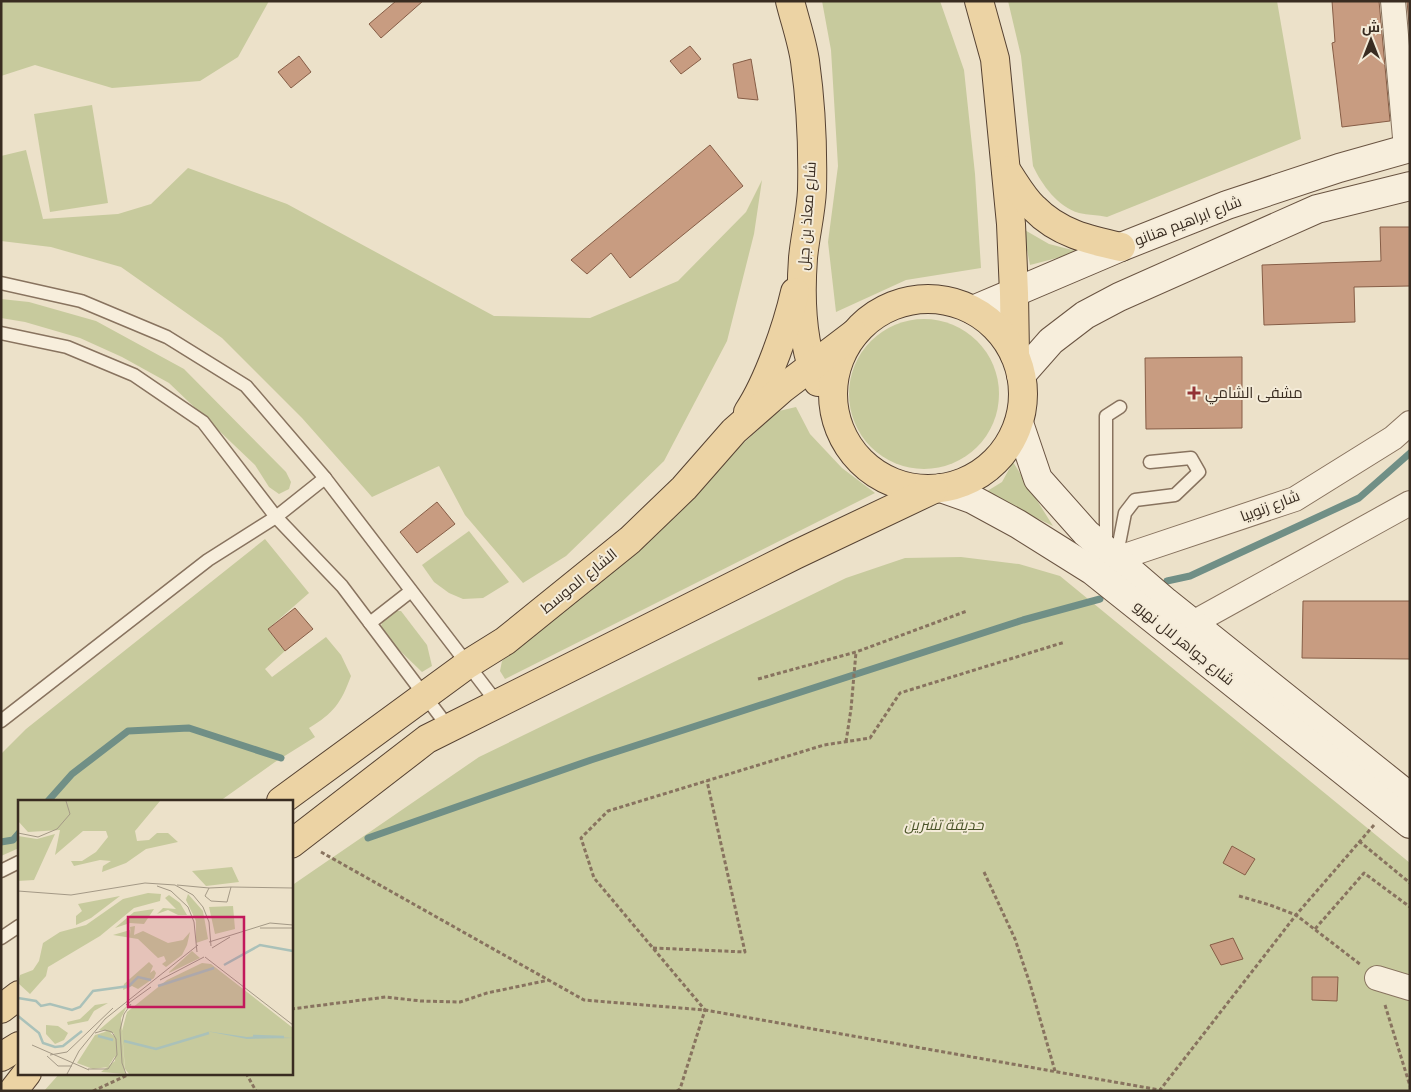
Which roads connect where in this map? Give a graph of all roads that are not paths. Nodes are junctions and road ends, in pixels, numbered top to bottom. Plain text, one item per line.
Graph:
1 (790, 1) edge
2 (979, 1) edge
3 (1392, 1) edge
4 (1408, 149) edge
5 (1006, 169) junction
6 (1410, 186) edge
7 (1121, 247) junction
8 (803, 259) junction
9 (1, 283) edge
10 (1014, 293) junction
11 (973, 310) junction
12 (1, 333) edge
13 (854, 334) junction
14 (1018, 365) junction
15 (811, 367) junction
16 (1120, 406) dead end
17 (1019, 423) junction
18 (1410, 423) edge
19 (838, 427) junction
20 (734, 431) junction
21 (1150, 462) dead end
22 (325, 478) junction
23 (938, 488) junction
24 (1410, 503) edge
25 (276, 517) junction
26 (1111, 555) junction
27 (412, 591) junction
28 (370, 623) junction
29 (1193, 623) junction
30 (468, 664) junction
31 (424, 695) junction
32 (498, 704) junction
33 (1, 721) edge
34 (449, 728) junction
35 (282, 800) edge
36 (1399, 802) edge
37 (1410, 824) edge
38 (294, 842) edge
39 (18, 862) edge
40 (1, 871) edge
41 (18, 927) edge
42 (1, 938) edge
43 (1377, 978) dead end
44 (1410, 988) edge
45 (18, 1047) edge
46 (1, 1057) edge
47 (26, 1074) edge
48 (13, 1091) edge

1 - 8 main road, شارع معاذ بن جبل
2 - 5 main road
3 - 4 street
4 - 7 main road, شارع ابراهيم هنانو
5 - 7 main road
5 - 10 main road
6 - 14 main road
7 - 10 main road, شارع ابراهيم هنانو
8 - 15 main road, شارع معاذ بن جبل
8 - 20 main road
9 - 22 lane
10 - 11 main road, شارع ابراهيم هنانو
10 - 14 main road
11 - 13 main road
11 - 14 main road
12 - 25 lane
13 - 15 main road, الشارع الموسط
13 - 19 main road
14 - 17 main road
15 - 19 main road, شارع معاذ بن جبل
15 - 20 main road, الشارع الموسط
16 - 26 lane
17 - 23 main road
17 - 26 main road, شارع جواهر لال نهرو
18 - 26 street, شارع زنوبيا
19 - 23 main road
20 - 30 main road, الشارع الموسط
21 - 26 lane
22 - 25 lane
22 - 27 lane
23 - 32 main road
23 - 36 main road, شارع جواهر لال نهرو
24 - 29 street
25 - 28 lane
25 - 33 lane
26 - 29 main road, شارع جواهر لال نهرو
27 - 28 lane
27 - 30 lane
28 - 31 lane
29 - 36 main road, شارع جواهر لال نهرو
30 - 31 main road, الشارع الموسط
30 - 32 lane
31 - 34 lane
31 - 35 main road, الشارع الموسط
32 - 34 main road
34 - 38 main road
36 - 37 main road, شارع جواهر لال نهرو
39 - 40 lane
41 - 42 lane
43 - 44 street
45 - 46 main road
47 - 48 main road

